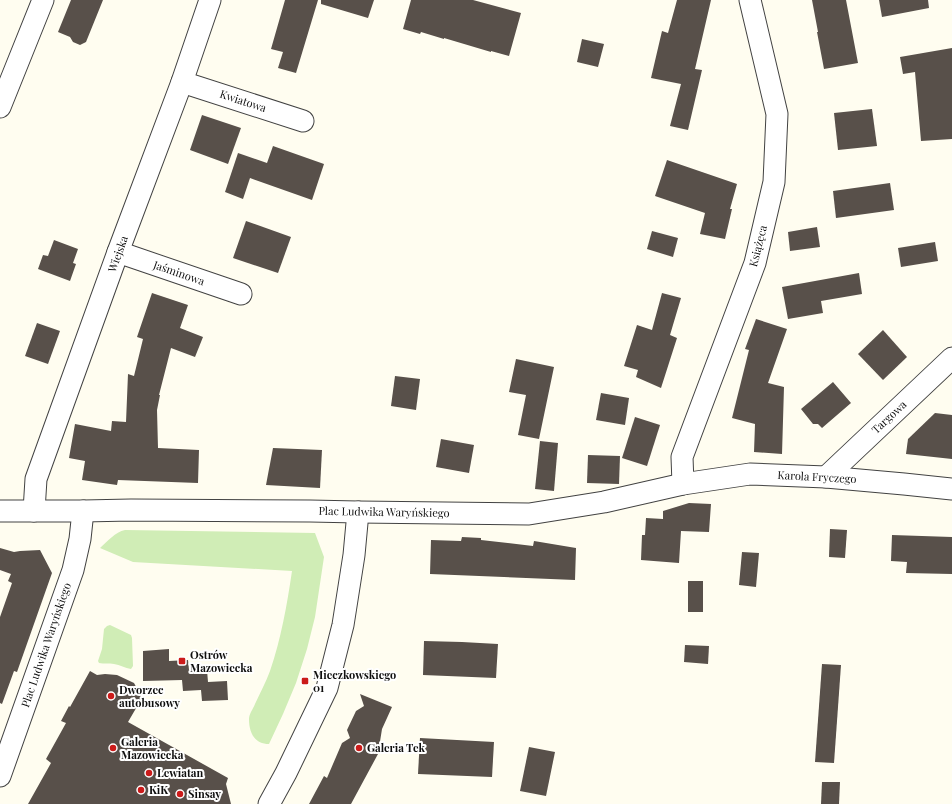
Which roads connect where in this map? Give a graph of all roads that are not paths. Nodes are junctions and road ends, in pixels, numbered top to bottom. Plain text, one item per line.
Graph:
1 (42, 0) edge
2 (210, 0) edge
3 (750, 0) edge
4 (182, 82) junction
5 (0, 107) edge
6 (303, 121) dead end
7 (118, 252) junction
8 (241, 294) dead end
9 (952, 358) edge
10 (826, 477) junction
11 (683, 484) junction
12 (952, 489) edge
13 (34, 511) junction
14 (83, 511) junction
15 (0, 512) edge
16 (358, 512) junction
17 (0, 776) edge
18 (269, 804) edge

1 - 5 street
2 - 4 street, Wiejska
3 - 11 street, Książęca
4 - 6 street, Kwiatowa
4 - 7 street, Wiejska
7 - 8 street, Jaśminowa
7 - 13 street, Wiejska
9 - 10 street, Targowa
10 - 11 street, Karola Fryczego
10 - 12 street, Karola Fryczego
11 - 16 street, Plac Ludwika Waryńskiego
13 - 14 street, Plac Ludwika Waryńskiego
13 - 15 street, Plac Ludwika Waryńskiego
14 - 16 street, Plac Ludwika Waryńskiego
14 - 17 street, Plac Ludwika Waryńskiego
16 - 18 street

